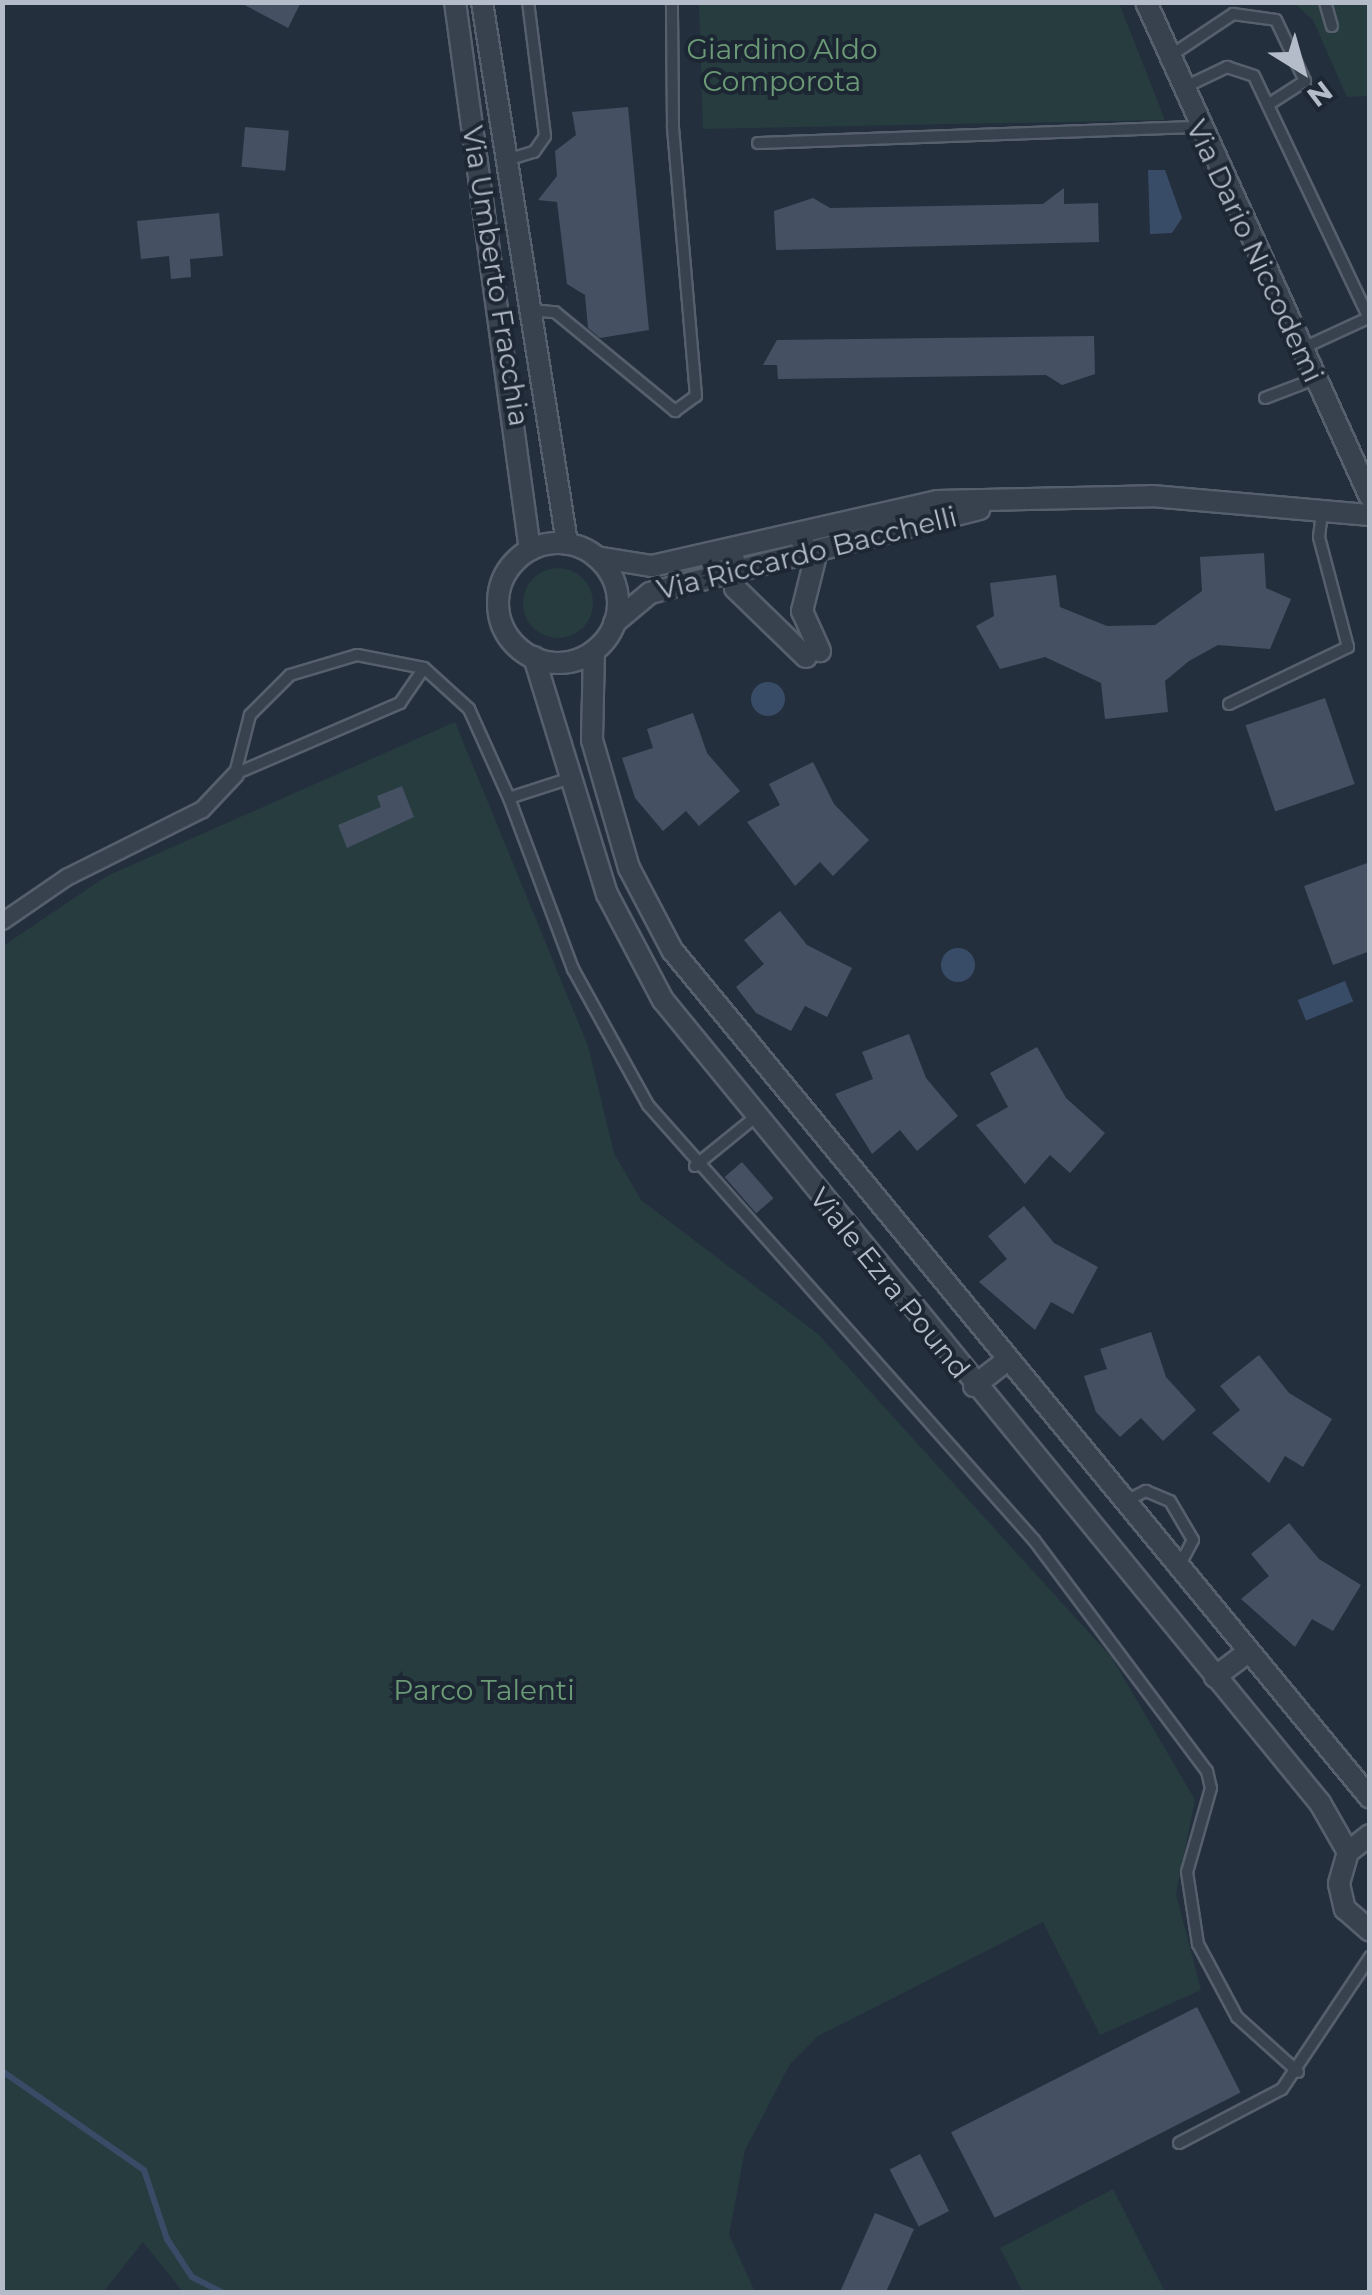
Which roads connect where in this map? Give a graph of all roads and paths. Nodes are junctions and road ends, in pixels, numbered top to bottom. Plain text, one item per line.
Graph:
1 (454, 2) edge
2 (482, 2) edge
3 (528, 2) edge
4 (672, 2) edge
5 (1146, 2) edge
6 (1326, 2) edge
7 (1332, 26) dead end
8 (1167, 57) junction
9 (1180, 90) junction
10 (1268, 104) junction
11 (1196, 127) junction
12 (758, 143) dead end
13 (506, 160) junction
14 (529, 310) junction
15 (1369, 319) edge
16 (1301, 349) junction
17 (1315, 379) junction
18 (1265, 398) dead end
19 (1370, 497) edge
20 (1010, 502) junction
21 (1322, 510) junction
22 (1370, 515) edge
23 (790, 530) junction
24 (567, 544) junction
25 (738, 544) junction
26 (808, 548) junction
27 (530, 550) junction
28 (596, 556) junction
29 (731, 569) junction
30 (614, 624) junction
31 (594, 651) junction
32 (534, 657) junction
33 (424, 668) junction
34 (1229, 704) dead end
35 (235, 774) junction
36 (571, 778) junction
37 (509, 798) junction
38 (2, 921) edge
39 (754, 1118) junction
40 (695, 1166) junction
41 (1006, 1360) junction
42 (974, 1386) junction
43 (1124, 1502) junction
44 (1178, 1567) junction
45 (1248, 1652) junction
46 (1216, 1677) junction
47 (1370, 1798) edge
48 (1370, 1835) edge
49 (1348, 1852) junction
50 (1370, 1931) edge
51 (1370, 1957) edge
52 (1298, 2072) junction
53 (1178, 2143) dead end

1 - 27 street, Via Umberto Fracchia
2 - 13 street, Via Umberto Fracchia
3 - 13 lane
4 - 14 lane
5 - 8 street, Via Dario Niccodemi
6 - 7 lane
8 - 9 street, Via Dario Niccodemi
8 - 10 lane
9 - 10 lane
9 - 11 street, Via Dario Niccodemi
10 - 15 lane
11 - 12 lane
11 - 16 street, Via Dario Niccodemi
13 - 14 street, Via Umberto Fracchia
14 - 24 street, Via Umberto Fracchia
15 - 16 lane
16 - 17 street, Via Dario Niccodemi
17 - 18 lane
17 - 19 street, Via Dario Niccodemi
20 - 21 street, Via Riccardo Bacchelli
20 - 23 street, Via Riccardo Bacchelli
20 - 26 street, Via Riccardo Bacchelli
21 - 22 street, Via Riccardo Bacchelli
21 - 34 lane
23 - 25 street, Via Riccardo Bacchelli
23 - 26 street
24 - 27 street
24 - 28 street
25 - 28 street, Via Riccardo Bacchelli
25 - 29 street
26 - 29 street, Via Riccardo Bacchelli
26 - 29 street
27 - 32 street
28 - 30 street
29 - 30 street, Via Riccardo Bacchelli
30 - 31 street
31 - 32 street
31 - 41 street, Viale Ezra Pound
32 - 36 street, Viale Ezra Pound
33 - 35 lane
33 - 35 lane
33 - 37 lane
35 - 38 street
36 - 37 lane
36 - 39 street, Viale Ezra Pound
37 - 40 lane
39 - 40 lane
39 - 42 street, Viale Ezra Pound
40 - 52 lane
41 - 42 street
41 - 43 street, Viale Ezra Pound
42 - 46 street, Viale Ezra Pound
43 - 44 street, Viale Ezra Pound
43 - 44 lane
44 - 45 street, Viale Ezra Pound
45 - 46 street
45 - 47 street, Viale Ezra Pound
46 - 49 street, Viale Ezra Pound
48 - 49 street
49 - 50 street
51 - 52 lane
52 - 53 lane

